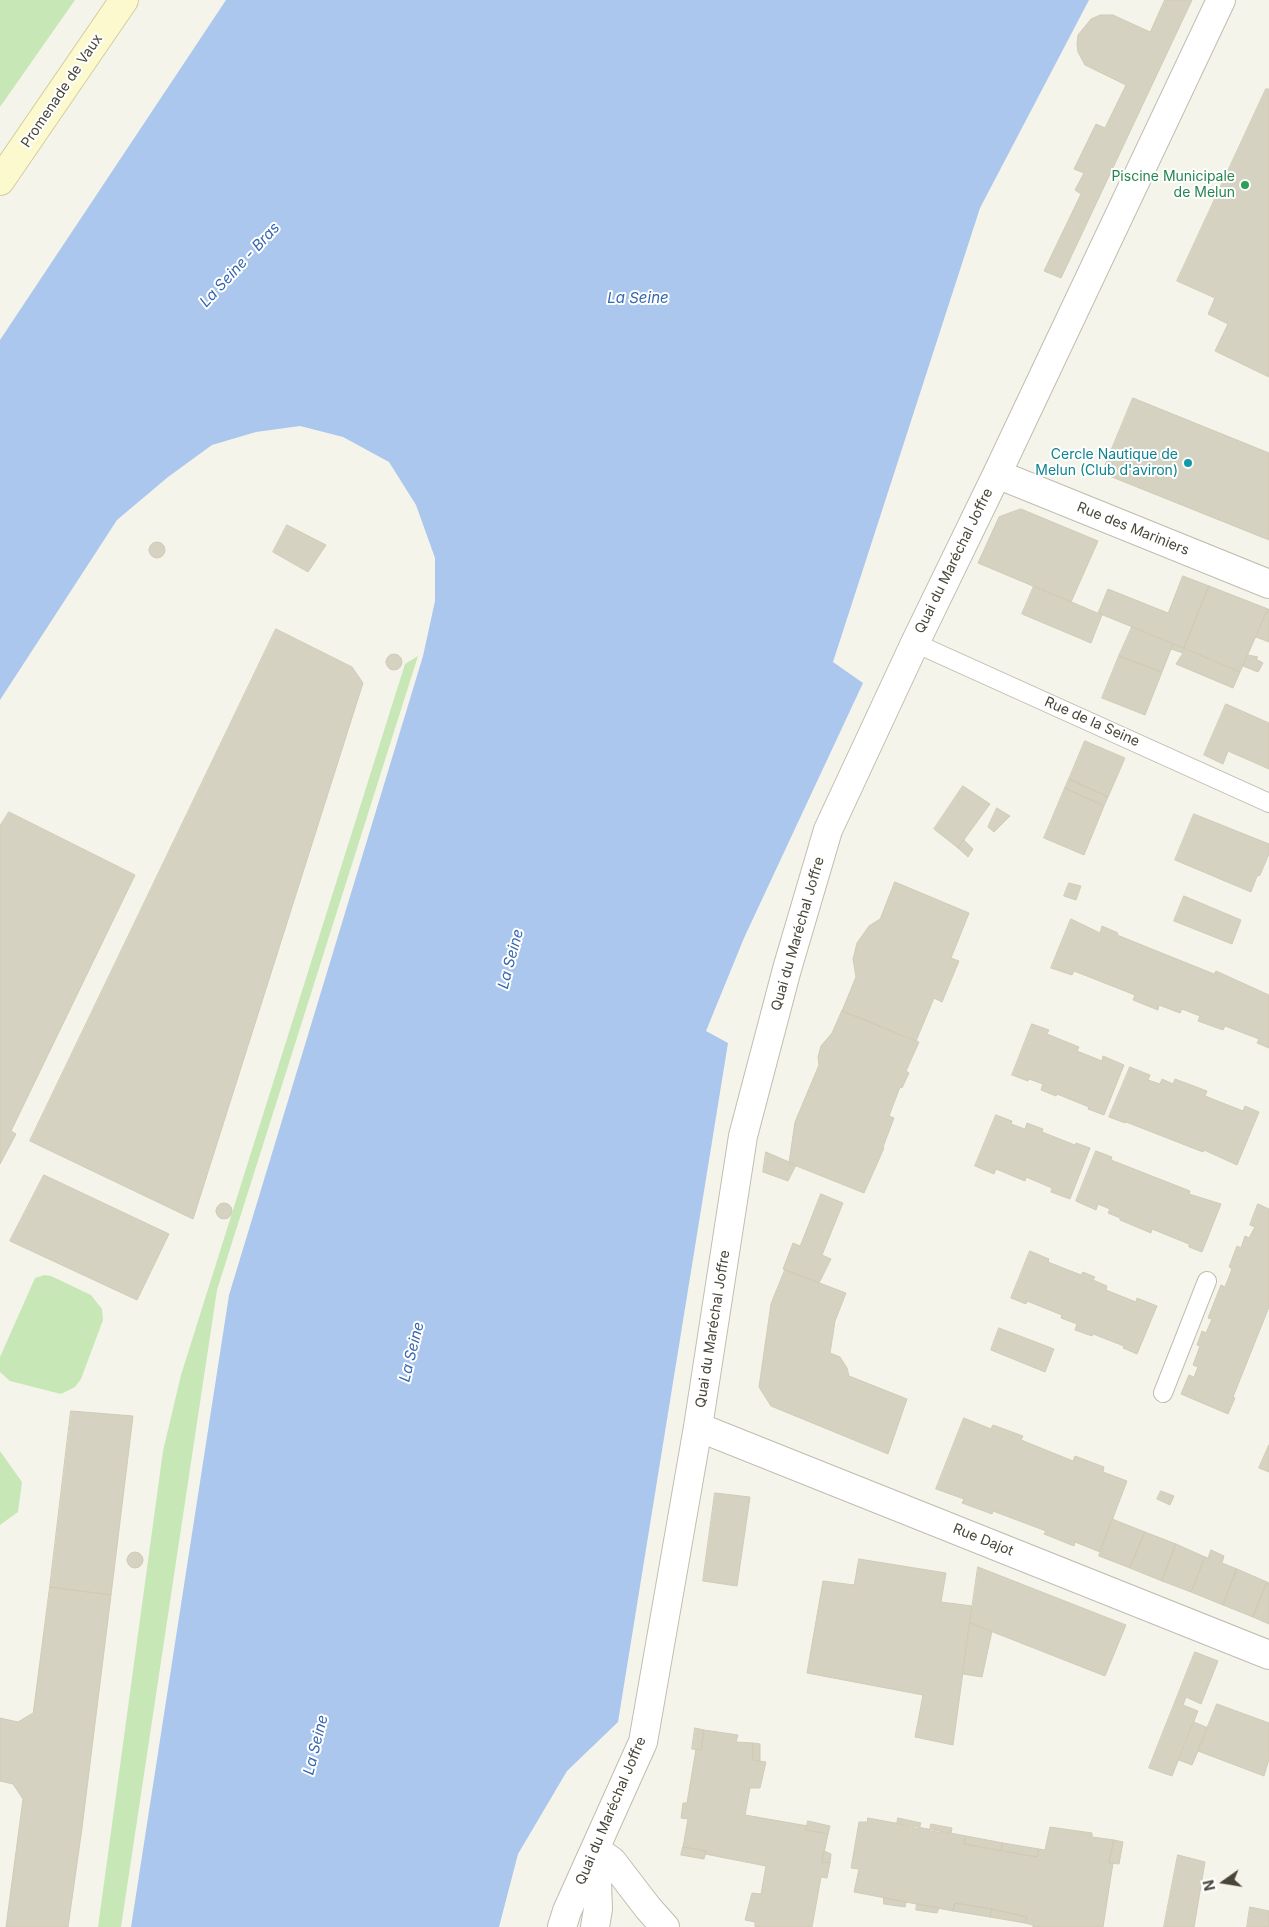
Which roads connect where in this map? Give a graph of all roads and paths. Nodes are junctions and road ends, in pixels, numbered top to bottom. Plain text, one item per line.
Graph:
1 (124, 0) edge
2 (1221, 0) edge
3 (0, 181) edge
4 (997, 474) junction
5 (1269, 584) edge
6 (915, 643) junction
7 (1269, 803) edge
8 (1206, 1281) dead end
9 (1163, 1393) dead end
10 (698, 1427) junction
11 (1269, 1655) edge
12 (596, 1850) junction
13 (562, 1927) edge
14 (595, 1927) edge
15 (665, 1927) edge

1 - 3 main road, Promenade de Vaux
2 - 4 street, Quai du Maréchal Joffre
4 - 5 street, Rue des Mariniers
4 - 6 street, Quai du Maréchal Joffre
6 - 7 lane, Rue de la Seine
6 - 10 street, Quai du Maréchal Joffre
8 - 9 lane
10 - 11 street, Rue Dajot
10 - 12 street, Quai du Maréchal Joffre
12 - 13 street, Quai du Maréchal Joffre
12 - 14 street
12 - 15 street

